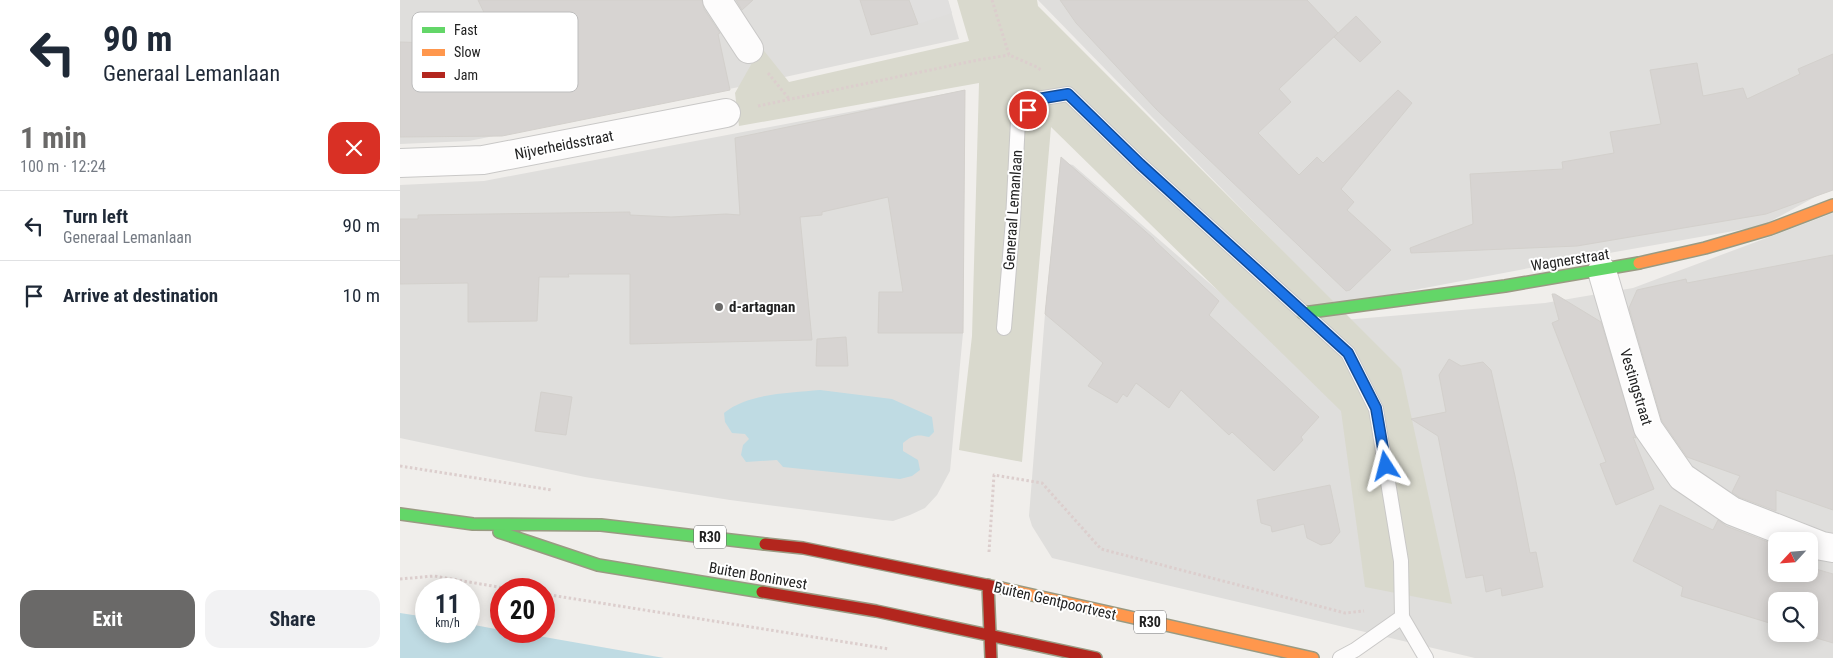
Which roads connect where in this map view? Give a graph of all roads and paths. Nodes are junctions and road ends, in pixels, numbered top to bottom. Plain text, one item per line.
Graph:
1 (716, 0) edge
2 (992, 0) edge
3 (749, 49) dead end
4 (1009, 55) junction
5 (1068, 94) junction
6 (790, 100) dead end
7 (726, 113) dead end
8 (400, 163) edge
9 (1833, 204) edge
10 (1602, 271) junction
11 (1303, 313) junction
12 (1004, 328) dead end
13 (400, 514) edge
14 (473, 524) junction
15 (1833, 548) edge
16 (944, 577) joint
17 (400, 579) edge
18 (988, 585) junction
19 (490, 586) edge
20 (555, 596) edge
21 (1374, 609) dead end
22 (1402, 617) junction
23 (990, 635) junction
24 (890, 650) dead end
25 (990, 658) edge
26 (1096, 658) edge
27 (1313, 658) edge
28 (1340, 658) edge
29 (1426, 658) edge

1 - 3 street
2 - 4 path
4 - 5 path
4 - 6 path
5 - 11 lane
5 - 12 lane, Generaal Lemanlaan
7 - 8 street, Nijverheidsstraat
9 - 10 main road, Wagnerstraat
10 - 11 main road, Wagnerstraat
10 - 15 street, Vestingstraat
11 - 22 lane
13 - 14 main road, Buiten Boninvest / R30
14 - 16 main road, Buiten Boninvest / R30
14 - 23 main road, Buiten Boninvest / R30
16 - 18 main road, Buiten Gentpoortvest / R30
17 - 19 path
18 - 21 path
18 - 23 main road
18 - 27 main road, Buiten Gentpoortvest / R30
20 - 24 path
22 - 28 lane
22 - 29 lane
23 - 25 main road
23 - 26 main road, Buiten Boninvest / R30

